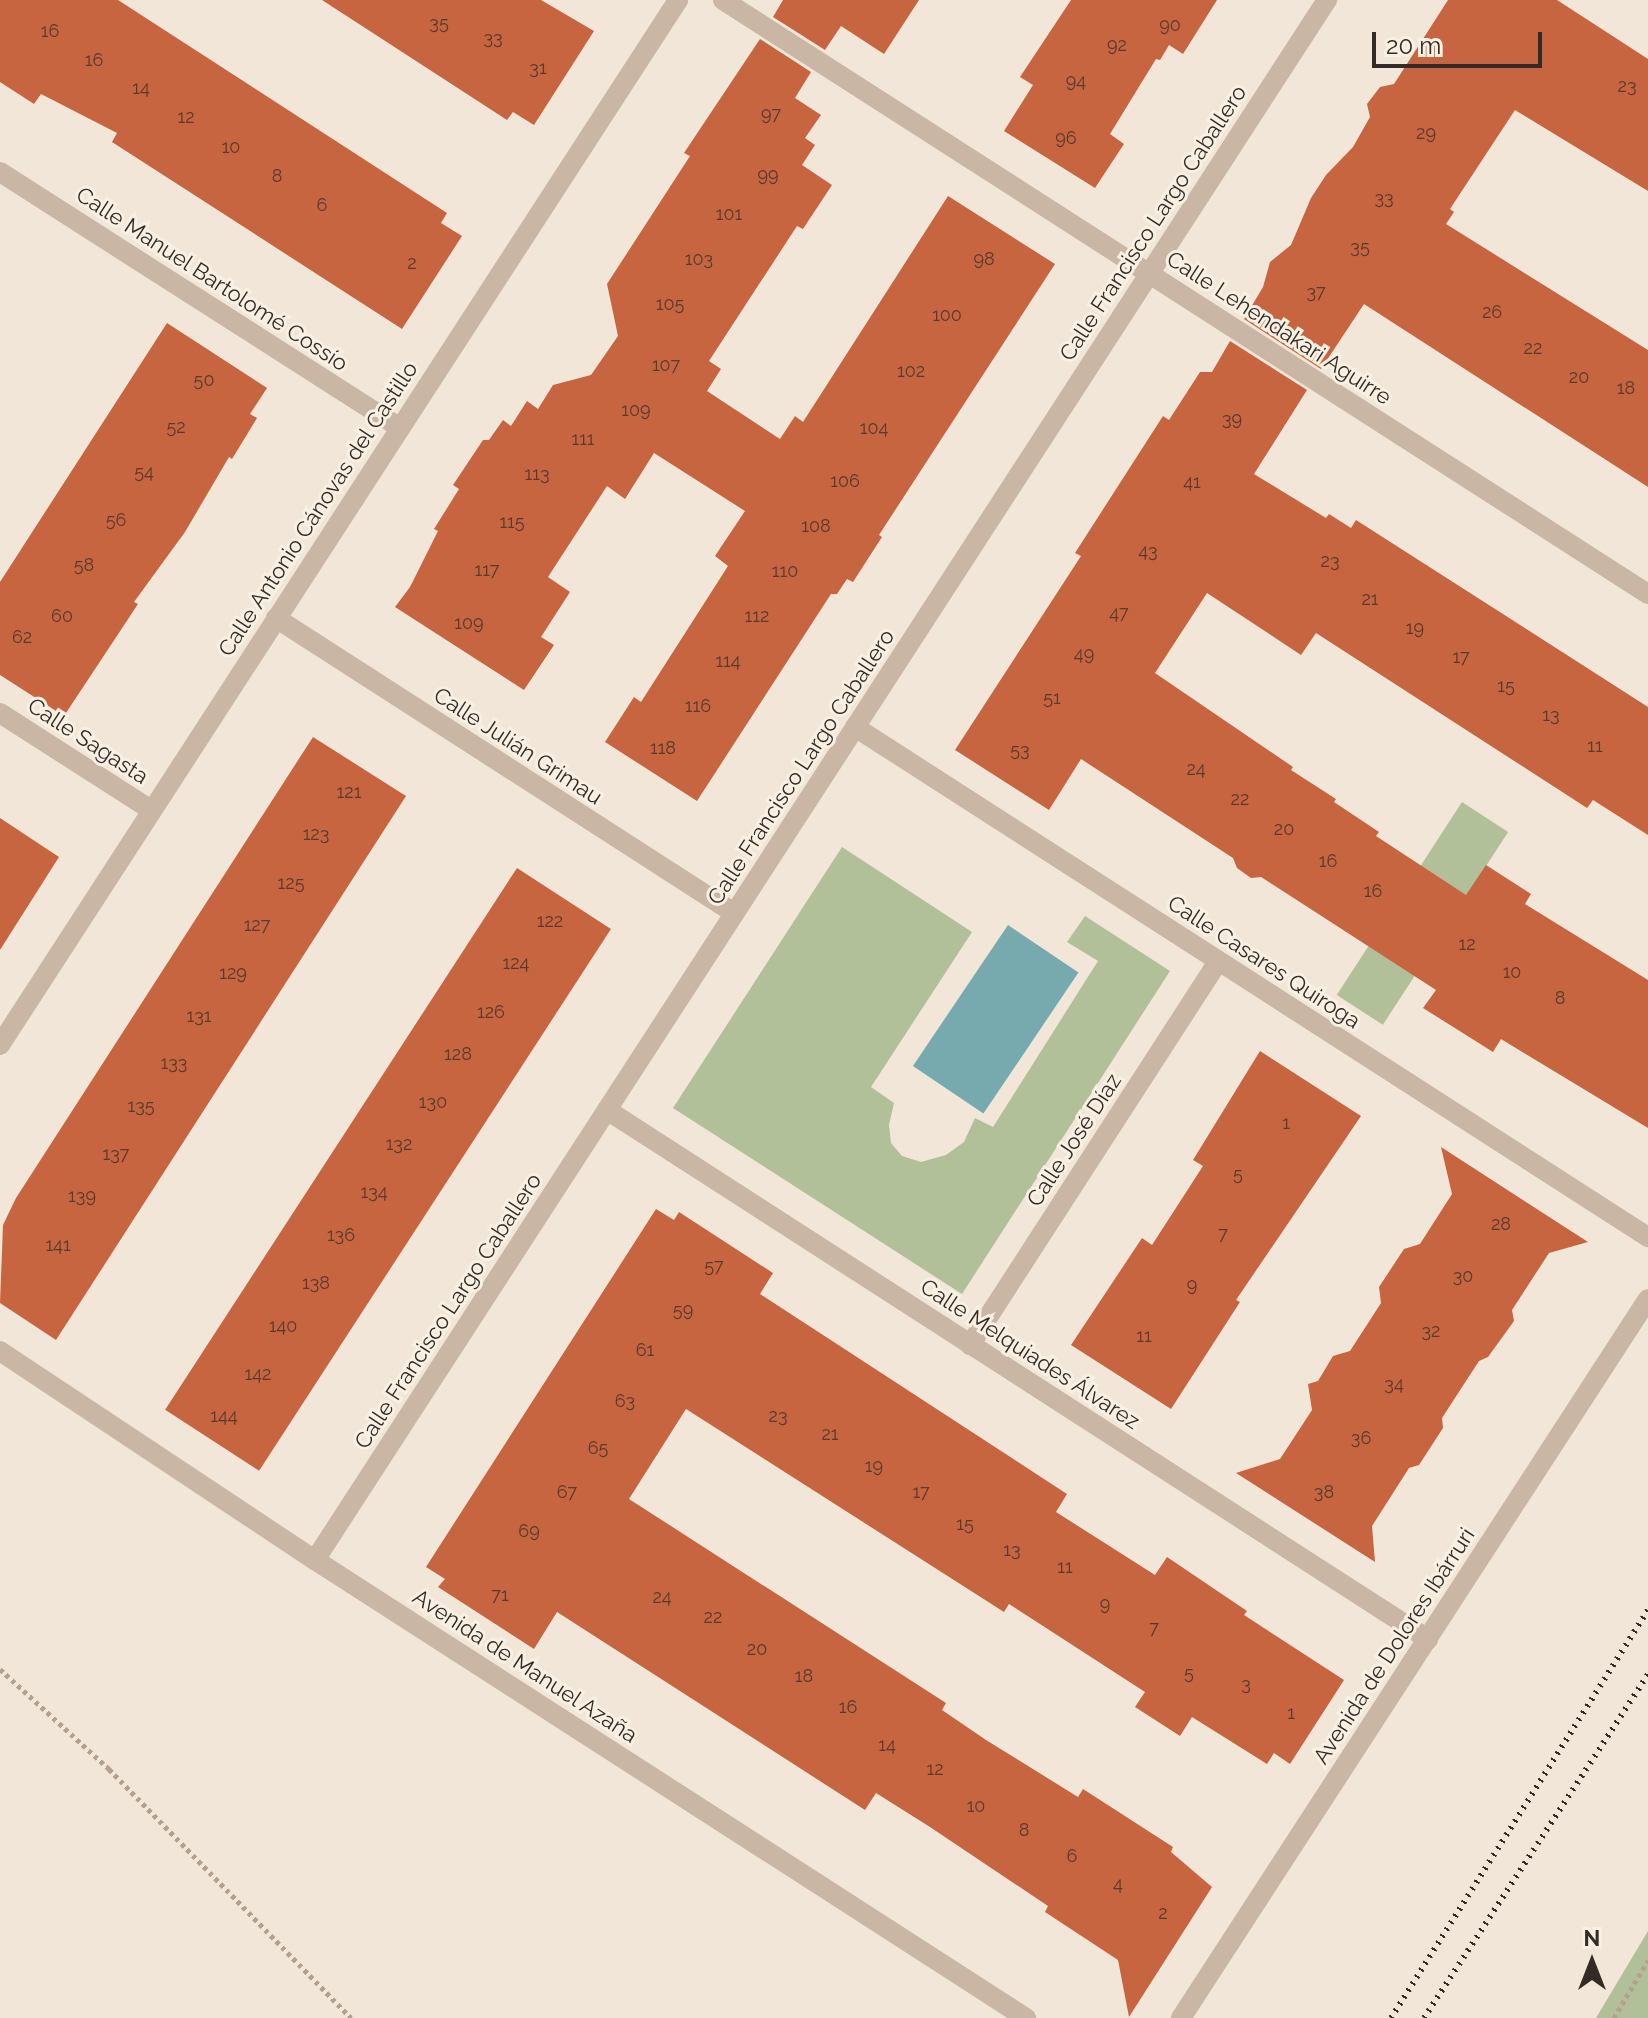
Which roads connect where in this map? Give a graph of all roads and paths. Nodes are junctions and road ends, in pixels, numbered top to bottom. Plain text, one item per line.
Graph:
1 (678, 0) edge
2 (723, 0) edge
3 (1327, 0) edge
4 (0, 172) edge
5 (1150, 273) junction
6 (399, 427) junction
7 (1648, 594) edge
8 (276, 618) junction
9 (0, 713) edge
10 (855, 727) junction
11 (151, 810) junction
12 (734, 913) junction
13 (1218, 961) junction
14 (0, 1045) edge
15 (607, 1110) junction
16 (1648, 1237) edge
17 (1648, 1299) edge
18 (970, 1345) junction
19 (0, 1351) edge
20 (315, 1560) junction
21 (1428, 1639) junction
22 (0, 1669) edge
23 (1648, 1960) edge
24 (351, 2018) edge
25 (1026, 2018) edge
26 (1181, 2018) edge
27 (1614, 2018) edge

1 - 6 street, Calle Antonio Cánovas del Castillo
2 - 5 street, Calle Lehendakari Aguirre
3 - 5 street, Calle Francisco Largo Caballero
4 - 6 street, Calle Manuel Bartolomé Cossío
5 - 7 street, Calle Lehendakari Aguirre
5 - 10 street, Calle Francisco Largo Caballero
6 - 8 street, Calle Antonio Cánovas del Castillo
8 - 11 street, Calle Antonio Cánovas del Castillo
8 - 12 street, Calle Julián Grimau
9 - 11 street, Calle Sagasta
10 - 12 street, Calle Francisco Largo Caballero
10 - 13 street, Calle Casares Quiroga
11 - 14 street, Calle Antonio Cánovas del Castillo
12 - 15 street, Calle Francisco Largo Caballero
13 - 16 street, Calle Casares Quiroga
13 - 18 street, Calle José Díaz
15 - 18 street, Calle Melquiades Álvarez
15 - 20 street, Calle Francisco Largo Caballero
17 - 21 street, Avenida de Dolores Ibárruri
18 - 21 street, Calle Melquiades Álvarez
19 - 20 street, Avenida de Manuel Azaña
20 - 25 street, Avenida de Manuel Azaña
21 - 26 street, Avenida de Dolores Ibárruri
22 - 24 path
23 - 27 path

